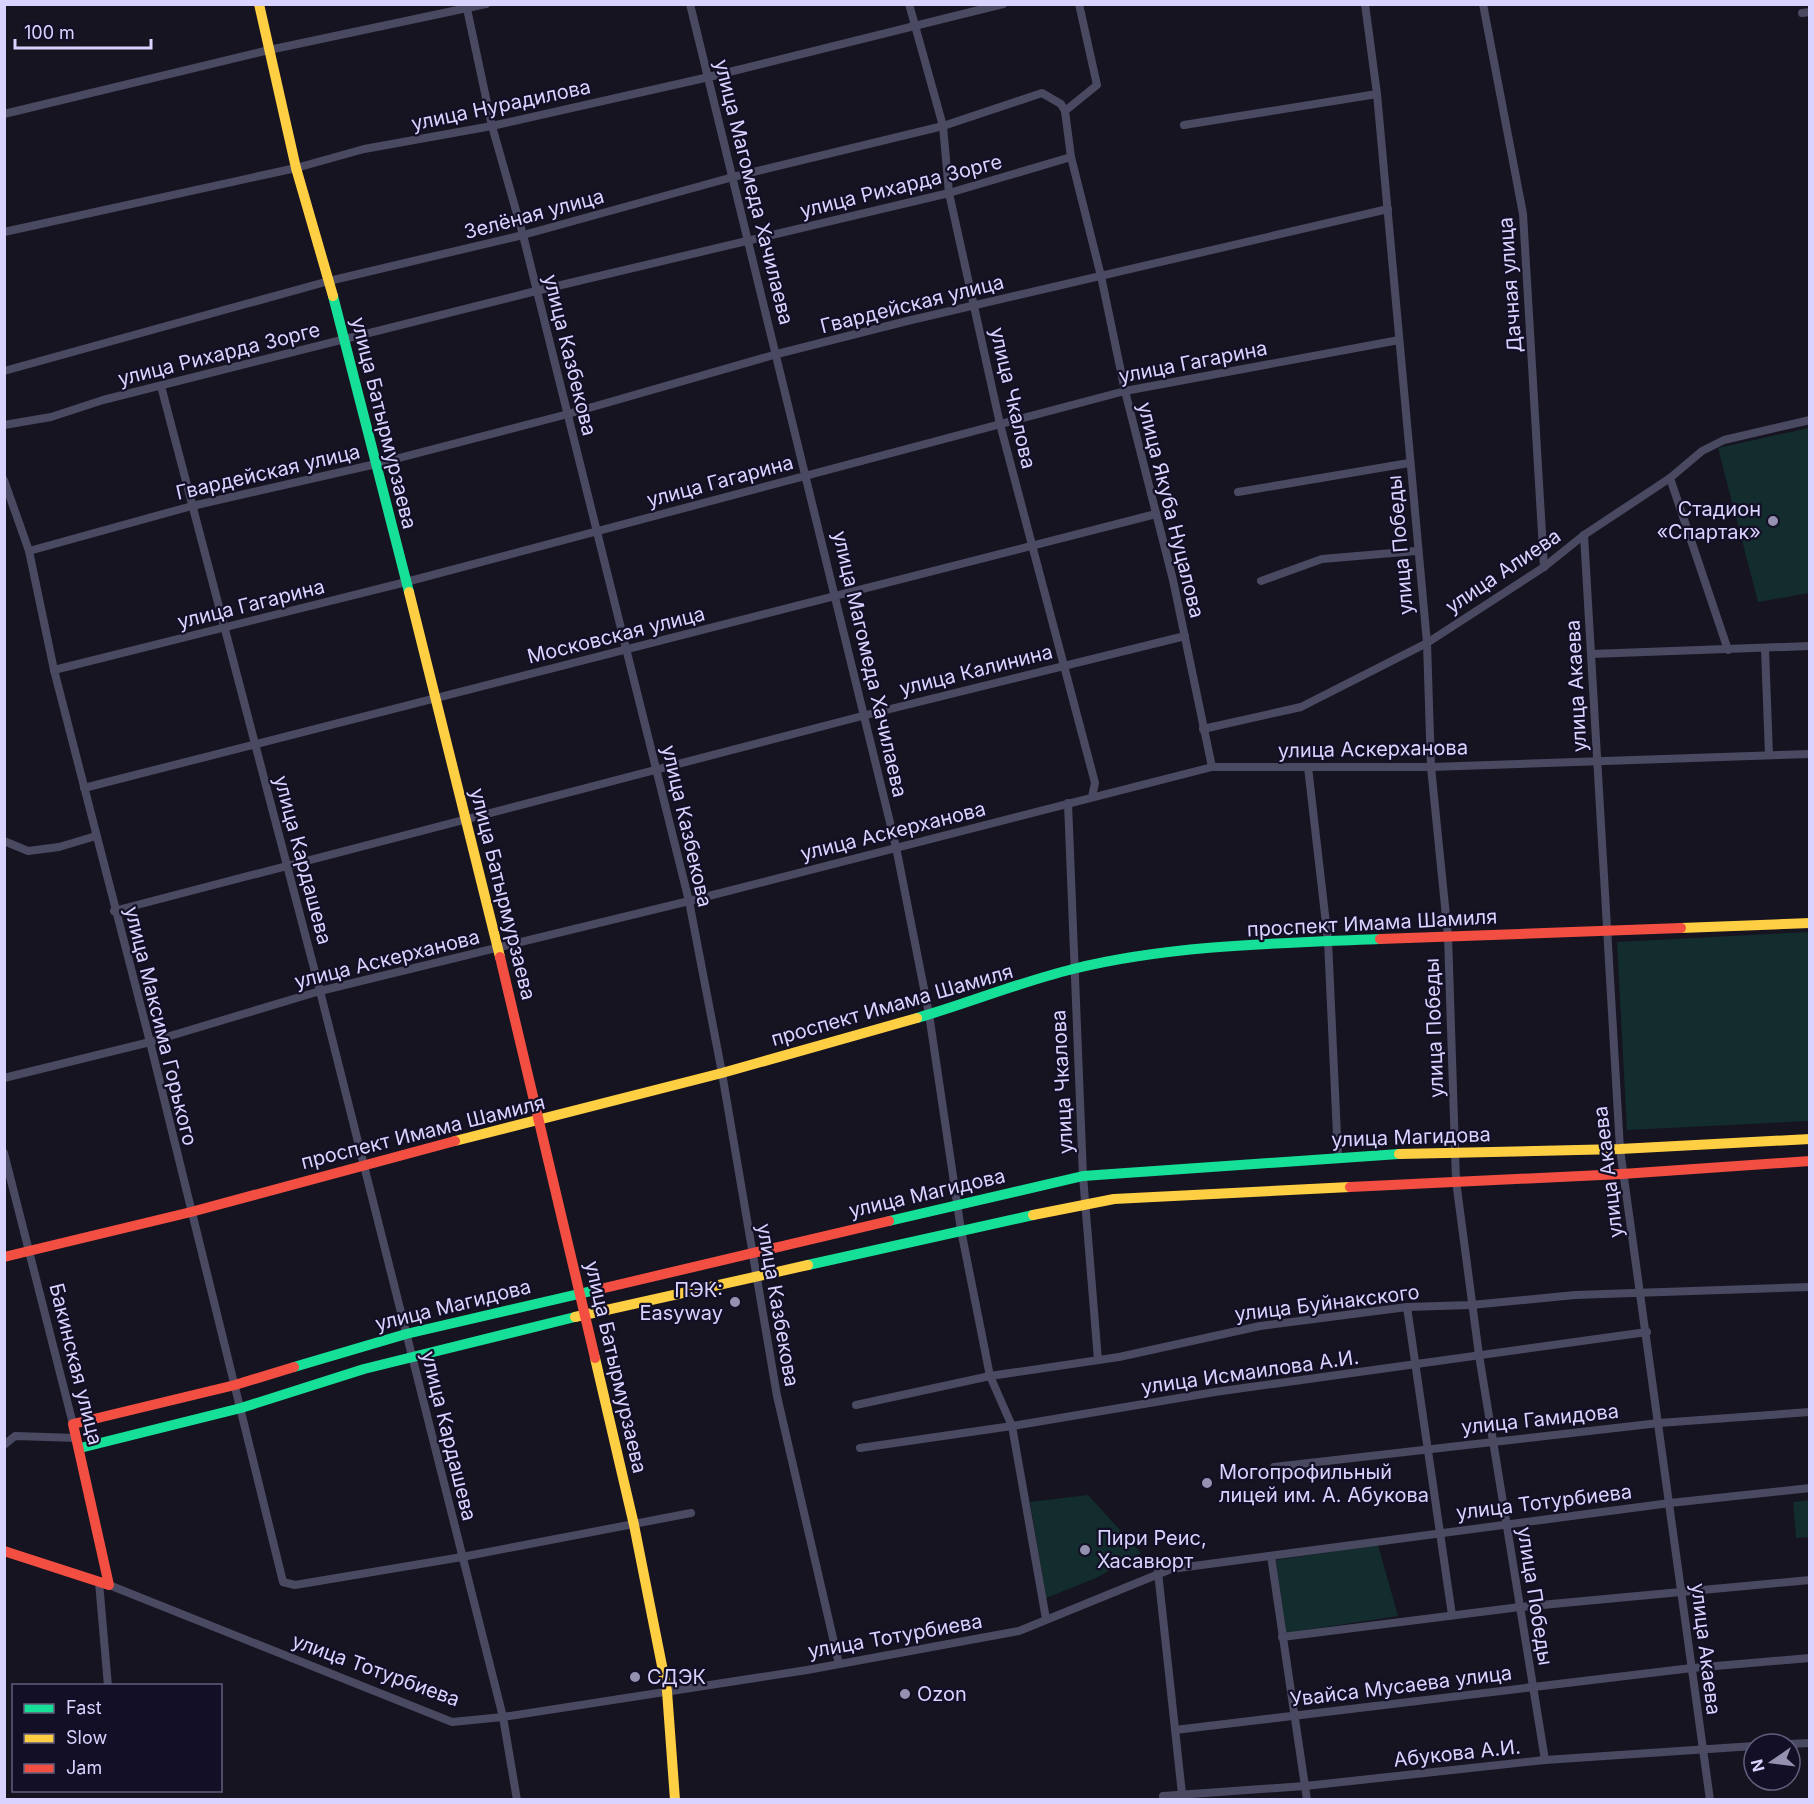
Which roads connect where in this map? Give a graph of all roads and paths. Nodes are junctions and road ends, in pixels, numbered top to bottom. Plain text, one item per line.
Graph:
1 (259, 4) edge
2 (486, 4) edge
3 (690, 4) edge
4 (909, 4) edge
5 (1003, 4) edge
6 (1079, 4) edge
7 (1365, 4) edge
8 (1483, 4) edge
9 (466, 7) edge
10 (915, 27) junction
11 (269, 50) junction
12 (708, 77) junction
13 (1377, 94) junction
14 (1065, 111) junction
15 (4, 114) edge
16 (492, 126) junction
17 (943, 126) junction
18 (1184, 126) dead end
19 (1071, 157) junction
20 (296, 168) junction
21 (733, 177) junction
22 (949, 193) junction
23 (1388, 209) junction
24 (4, 232) edge
25 (523, 235) junction
26 (749, 241) junction
27 (1101, 276) junction
28 (329, 281) junction
29 (536, 291) junction
30 (974, 305) junction
31 (345, 339) junction
32 (1399, 340) junction
33 (777, 354) junction
34 (4, 371) edge
35 (161, 386) junction
36 (1125, 391) junction
37 (568, 414) junction
38 (1809, 420) edge
39 (1000, 424) junction
40 (4, 425) edge
41 (1409, 463) junction
42 (376, 464) junction
43 (807, 475) junction
44 (1670, 478) junction
45 (4, 480) edge
46 (1238, 492) dead end
47 (192, 506) junction
48 (1156, 514) junction
49 (597, 531) junction
50 (1584, 536) junction
51 (1032, 546) junction
52 (29, 551) junction
53 (1416, 551) junction
54 (1544, 567) junction
55 (1261, 581) dead end
56 (406, 582) junction
57 (837, 596) junction
58 (224, 628) junction
59 (1185, 636) junction
60 (1427, 643) junction
61 (1809, 646) edge
62 (628, 649) junction
63 (1765, 649) junction
64 (1728, 650) junction
65 (1591, 654) junction
66 (1064, 666) junction
67 (54, 670) junction
68 (436, 698) junction
69 (866, 715) junction
70 (1203, 729) junction
71 (255, 744) junction
72 (1809, 754) edge
73 (1769, 755) junction
74 (1596, 760) junction
75 (1212, 767) junction
76 (1308, 767) junction
77 (1431, 767) junction
78 (657, 769) junction
79 (84, 788) junction
80 (1092, 797) junction
81 (1068, 803) junction
82 (466, 818) junction
83 (96, 836) junction
84 (4, 841) edge
85 (896, 847) junction
86 (287, 866) junction
87 (689, 901) junction
88 (114, 911) junction
89 (1809, 923) edge
90 (1606, 930) junction
91 (1448, 936) junction
92 (1329, 941) junction
93 (497, 949) junction
94 (1073, 969) junction
95 (320, 991) junction
96 (929, 1014) junction
97 (150, 1042) junction
98 (722, 1073) junction
99 (4, 1077) edge
100 (539, 1121) junction
101 (1809, 1138) edge
102 (1620, 1149) junction
103 (1454, 1152) junction
104 (4, 1153) edge
105 (1338, 1157) junction
106 (1809, 1161) edge
107 (364, 1164) junction
108 (1622, 1174) junction
109 (1083, 1176) junction
110 (1456, 1181) junction
111 (1085, 1203) junction
112 (957, 1205) junction
113 (191, 1212) junction
114 (961, 1230) junction
115 (29, 1251) junction
116 (751, 1252) junction
117 (4, 1257) edge
118 (755, 1276) junction
119 (1809, 1287) edge
120 (580, 1293) junction
121 (1641, 1293) junction
122 (1471, 1305) junction
123 (1407, 1307) junction
124 (585, 1314) junction
125 (1647, 1332) junction
126 (406, 1334) junction
127 (1479, 1355) junction
128 (412, 1357) junction
129 (1098, 1360) junction
130 (1415, 1365) junction
131 (990, 1376) junction
132 (235, 1385) junction
133 (856, 1405) dead end
134 (241, 1408) junction
135 (1809, 1413) edge
136 (1659, 1423) junction
137 (73, 1424) junction
138 (1012, 1426) junction
139 (1492, 1441) junction
140 (78, 1443) junction
141 (4, 1445) edge
142 (860, 1448) dead end
143 (1427, 1448) junction
144 (1274, 1467) dead end
145 (1809, 1488) edge
146 (1670, 1503) junction
147 (692, 1513) dead end
148 (634, 1525) junction
149 (1508, 1525) junction
150 (1440, 1533) junction
151 (4, 1551) edge
152 (1271, 1556) junction
153 (462, 1557) junction
154 (1158, 1572) junction
155 (1809, 1580) edge
156 (104, 1583) junction
157 (1682, 1590) junction
158 (1520, 1607) junction
159 (1452, 1615) junction
160 (1046, 1619) junction
161 (1282, 1637) junction
162 (1809, 1658) edge
163 (839, 1664) junction
164 (1692, 1668) junction
165 (108, 1684) edge
166 (1533, 1688) junction
167 (667, 1691) junction
168 (1292, 1715) junction
169 (503, 1717) junction
170 (1176, 1730) junction
171 (1742, 1746) edge
172 (1703, 1748) junction
173 (1545, 1760) junction
174 (1305, 1786) junction
175 (1182, 1794) junction
176 (1163, 1798) edge
177 (517, 1800) edge
178 (675, 1800) edge
179 (1307, 1800) edge
180 (1710, 1800) edge

1 - 11 main road, улица Батырмурзаева
2 - 9 street
3 - 12 street, улица Магомеда Хачилаева
4 - 10 street, улица Чкалова
5 - 10 street, улица Нурадилова
6 - 14 street
7 - 13 street, улица Победы
8 - 54 street, Дачная улица
9 - 11 street
9 - 16 street, улица Казбекова
10 - 12 street, улица Нурадилова
10 - 17 street, улица Чкалова
11 - 15 street
11 - 20 main road, улица Батырмурзаева
12 - 16 street, улица Нурадилова
12 - 21 street, улица Магомеда Хачилаева
13 - 18 street
13 - 23 street, улица Победы
14 - 17 street, Зелёная улица
14 - 19 street, улица Якуба Нуцалова
16 - 20 street, улица Нурадилова
16 - 25 street, улица Казбекова
17 - 21 street, Зелёная улица
17 - 22 street, улица Чкалова
19 - 22 street, улица Рихарда Зорге
19 - 27 street, улица Якуба Нуцалова
20 - 24 street, улица Нурадилова
20 - 28 main road, улица Батырмурзаева
21 - 25 street, Зелёная улица
21 - 26 street, улица Магомеда Хачилаева
22 - 26 street, улица Рихарда Зорге
22 - 30 street, улица Чкалова
23 - 27 street, Гвардейская улица
23 - 32 street, улица Победы
25 - 28 street, Зелёная улица
25 - 29 street, улица Казбекова
26 - 29 street, улица Рихарда Зорге
26 - 33 street, улица Магомеда Хачилаева
27 - 30 street, Гвардейская улица
27 - 36 street, улица Якуба Нуцалова
28 - 31 main road, улица Батырмурзаева
28 - 34 street, Зелёная улица
29 - 31 street, улица Рихарда Зорге
29 - 37 street, улица Казбекова
30 - 33 street, Гвардейская улица
30 - 39 street, улица Чкалова
31 - 35 street, улица Рихарда Зорге
31 - 42 main road, улица Батырмурзаева
32 - 36 street, улица Гагарина
32 - 41 street, улица Победы
33 - 37 street, Гвардейская улица
33 - 43 street, улица Магомеда Хачилаева
35 - 40 street, улица Рихарда Зорге
35 - 47 street, улица Кардашева
36 - 39 street, улица Гагарина
36 - 48 street, улица Якуба Нуцалова
37 - 42 street, Гвардейская улица
37 - 49 street, улица Казбекова
38 - 44 street, улица Алиева
39 - 43 street, улица Гагарина
39 - 51 street, улица Чкалова
41 - 46 street
41 - 53 street, улица Победы
42 - 47 street, Гвардейская улица
42 - 56 main road, улица Батырмурзаева
43 - 49 street, улица Гагарина
43 - 57 street, улица Магомеда Хачилаева
44 - 50 street, улица Алиева
44 - 64 street
45 - 52 street, улица Максима Горького
47 - 52 street, Гвардейская улица
47 - 58 street, улица Кардашева
48 - 51 street, Московская улица
48 - 59 street, улица Якуба Нуцалова
49 - 56 street, улица Гагарина
49 - 62 street, улица Казбекова
50 - 54 street, улица Алиева
50 - 65 street, улица Акаева
51 - 57 street, Московская улица
51 - 66 street, улица Чкалова
52 - 67 street, улица Максима Горького
53 - 55 street
53 - 60 street, улица Победы
54 - 60 street, улица Алиева
56 - 58 street, улица Гагарина
56 - 68 main road, улица Батырмурзаева
57 - 62 street, Московская улица
57 - 69 street, улица Магомеда Хачилаева
58 - 67 street, улица Гагарина
58 - 71 street, улица Кардашева
59 - 66 street, улица Калинина
59 - 70 street, улица Якуба Нуцалова
60 - 70 street, улица Алиева
60 - 77 street, улица Победы
61 - 63 street
62 - 68 street, Московская улица
62 - 78 street, улица Казбекова
63 - 64 street
63 - 73 street
64 - 65 street
65 - 74 street, улица Акаева
66 - 69 street, улица Калинина
66 - 80 street, улица Чкалова
67 - 79 street, улица Максима Горького
68 - 71 street, Московская улица
68 - 82 main road, улица Батырмурзаева
69 - 78 street, улица Калинина
69 - 85 street, улица Магомеда Хачилаева
70 - 75 street, улица Якуба Нуцалова
71 - 79 street, Московская улица
71 - 86 street, улица Кардашева
72 - 73 street, улица Аскерханова
73 - 74 street, улица Аскерханова
74 - 77 street, улица Аскерханова
74 - 90 street, улица Акаева
75 - 76 street, улица Аскерханова
75 - 80 street, улица Аскерханова
76 - 77 street, улица Аскерханова
76 - 92 street
77 - 91 street, улица Победы
78 - 82 street, улица Калинина
78 - 87 street, улица Казбекова
79 - 83 street, улица Максима Горького
80 - 81 street, улица Аскерханова
81 - 85 street, улица Аскерханова
81 - 94 street, улица Чкалова
82 - 86 street, улица Калинина
82 - 93 main road, улица Батырмурзаева
83 - 84 street
83 - 88 street, улица Максима Горького
85 - 87 street, улица Аскерханова
85 - 96 street, улица Магомеда Хачилаева
86 - 88 street, улица Калинина
86 - 95 street, улица Кардашева
87 - 93 street, улица Аскерханова
87 - 98 street, улица Казбекова
88 - 97 street, улица Максима Горького
89 - 90 main road, проспект Имама Шамиля
90 - 91 main road, проспект Имама Шамиля
90 - 102 street, улица Акаева
91 - 92 main road, проспект Имама Шамиля
91 - 103 street, улица Победы
92 - 94 main road, проспект Имама Шамиля
92 - 105 street
93 - 95 street, улица Аскерханова
93 - 100 main road, улица Батырмурзаева
94 - 96 main road, проспект Имама Шамиля
94 - 109 street, улица Чкалова
95 - 97 street, улица Аскерханова
95 - 107 street, улица Кардашева
96 - 98 main road, проспект Имама Шамиля
96 - 112 street, улица Магомеда Хачилаева
97 - 99 street, улица Аскерханова
97 - 113 street, улица Максима Горького
98 - 100 main road, проспект Имама Шамиля
98 - 116 street, улица Казбекова
100 - 107 main road, проспект Имама Шамиля
100 - 120 main road, улица Батырмурзаева
101 - 102 main road, улица Магидова
102 - 103 main road, улица Магидова
102 - 108 street, улица Акаева
103 - 105 main road, улица Магидова
103 - 110 street, улица Победы
104 - 115 street, Бакинская улица
105 - 109 main road, улица Магидова
106 - 108 main road, улица Магидова
107 - 113 main road, проспект Имама Шамиля
107 - 126 street, улица Кардашева
108 - 110 main road, улица Магидова
108 - 121 street, улица Акаева
109 - 111 street, улица Чкалова
109 - 112 main road, улица Магидова
110 - 111 main road, улица Магидова
110 - 122 street, улица Победы
111 - 114 main road, улица Магидова
111 - 129 street, улица Чкалова
112 - 114 street, улица Магомеда Хачилаева
112 - 116 main road, улица Магидова
113 - 115 main road, проспект Имама Шамиля
113 - 132 street, улица Максима Горького
114 - 118 main road, улица Магидова
114 - 131 street, улица Магомеда Хачилаева
115 - 117 main road, проспект Имама Шамиля
115 - 137 street, Бакинская улица
116 - 118 street, улица Казбекова
116 - 120 main road, улица Магидова
118 - 124 main road, улица Магидова
118 - 163 street, улица Казбекова
119 - 121 street, улица Буйнакского
120 - 124 main road, улица Батырмурзаева
120 - 126 main road, улица Магидова
121 - 122 street, улица Буйнакского
121 - 125 street, улица Акаева
122 - 123 street, улица Буйнакского
122 - 127 street, улица Победы
123 - 129 street, улица Буйнакского
123 - 130 street
124 - 128 main road, улица Магидова
124 - 148 main road, улица Батырмурзаева
125 - 127 street, улица Исмаилова А.И.
125 - 136 street, улица Акаева
126 - 128 street, улица Кардашева
126 - 132 main road, улица Магидова
127 - 130 street, улица Исмаилова А.И.
127 - 139 street, улица Победы
128 - 134 main road, улица Магидова
128 - 153 street, улица Кардашева
129 - 131 street, улица Буйнакского
130 - 138 street, улица Исмаилова А.И.
130 - 143 street
131 - 133 street, улица Буйнакского
131 - 138 street, улица Магомеда Хачилаева
132 - 134 street, улица Максима Горького
132 - 137 main road, улица Магидова
134 - 140 main road, улица Магидова
134 - 153 street, улица Максима Горького
135 - 136 street, улица Гамидова
136 - 139 street, улица Гамидова
136 - 146 street, улица Акаева
137 - 140 main road, Бакинская улица
138 - 142 street, улица Исмаилова А.И.
138 - 160 street, улица Магомеда Хачилаева
139 - 143 street, улица Гамидова
139 - 149 street, улица Победы
140 - 141 street, улица Магидова
140 - 156 main road, Бакинская улица
143 - 144 street, улица Гамидова
143 - 150 street
145 - 146 street, улица Тотурбиева
146 - 149 street, улица Тотурбиева
146 - 157 street, улица Акаева
147 - 148 street
148 - 153 street
148 - 167 main road, улица Батырмурзаева
149 - 150 street, улица Тотурбиева
149 - 158 street, улица Победы
150 - 152 street, улица Тотурбиева
150 - 159 street
151 - 156 main road, улица Тотурбиева
152 - 154 street, улица Тотурбиева
152 - 161 street
153 - 169 street, улица Кардашева
154 - 160 street, улица Тотурбиева
154 - 170 street
155 - 157 street
156 - 165 street, Бакинская улица
156 - 169 street, улица Тотурбиева
157 - 158 street
157 - 164 street, улица Акаева
158 - 159 street
158 - 166 street, улица Победы
159 - 161 street
160 - 163 street, улица Тотурбиева
161 - 168 street
162 - 164 street, Увайса Мусаева улица
163 - 167 street, улица Тотурбиева
164 - 166 street, Увайса Мусаева улица
164 - 172 street, улица Акаева
166 - 168 street, Увайса Мусаева улица
166 - 173 street, улица Победы
167 - 169 street, улица Тотурбиева
167 - 178 main road, улица Батырмурзаева
168 - 170 street, Увайса Мусаева улица
168 - 174 street
169 - 177 street, улица Кардашева
170 - 175 street
171 - 172 street, Абукова А.И.
172 - 173 street, Абукова А.И.
172 - 180 street, улица Акаева
173 - 174 street, Абукова А.И.
174 - 175 street, Абукова А.И.
174 - 179 street
175 - 176 street, Абукова А.И.

